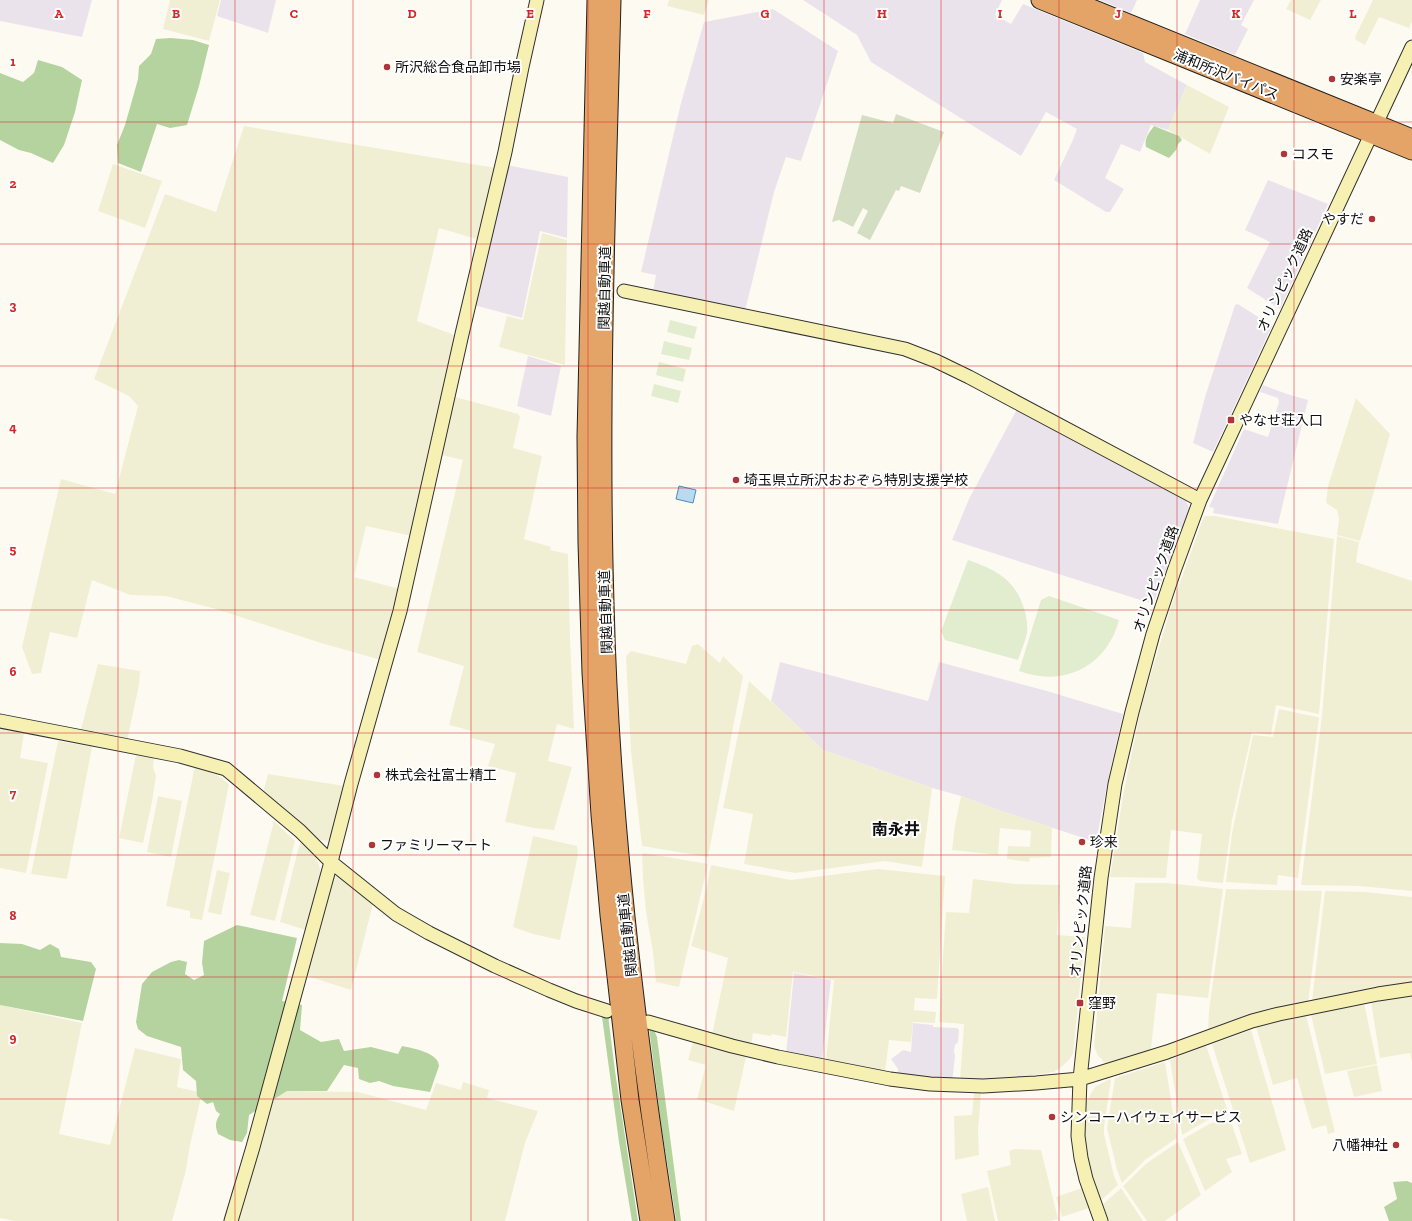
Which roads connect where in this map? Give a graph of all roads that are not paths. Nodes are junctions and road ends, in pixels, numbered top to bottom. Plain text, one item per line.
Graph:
1 (536, 0) edge
2 (596, 0) edge
3 (612, 0) edge
4 (1040, 0) edge
5 (1072, 0) edge
6 (1412, 47) edge
7 (1374, 129) junction
8 (1412, 138) edge
9 (1412, 151) edge
10 (624, 291) dead end
11 (1200, 500) junction
12 (0, 721) edge
13 (331, 862) junction
14 (1412, 989) edge
15 (607, 1011) dead end
16 (648, 1022) dead end
17 (1080, 1079) junction
18 (230, 1221) edge
19 (649, 1221) edge
20 (666, 1221) edge
21 (1101, 1221) edge

1 - 13 street
2 - 19 highway, 関越自動車道
3 - 20 highway, 関越自動車道
4 - 7 highway, 浦和所沢バイパス
5 - 7 highway, 浦和所沢バイパス
6 - 7 street, オリンピック道路
7 - 8 highway, 浦和所沢バイパス
7 - 9 highway, 浦和所沢バイパス
7 - 11 street, オリンピック道路
10 - 11 street
11 - 17 street, オリンピック道路
12 - 13 street
13 - 15 street
13 - 18 street
14 - 17 street
16 - 17 street
17 - 21 street, オリンピック道路

